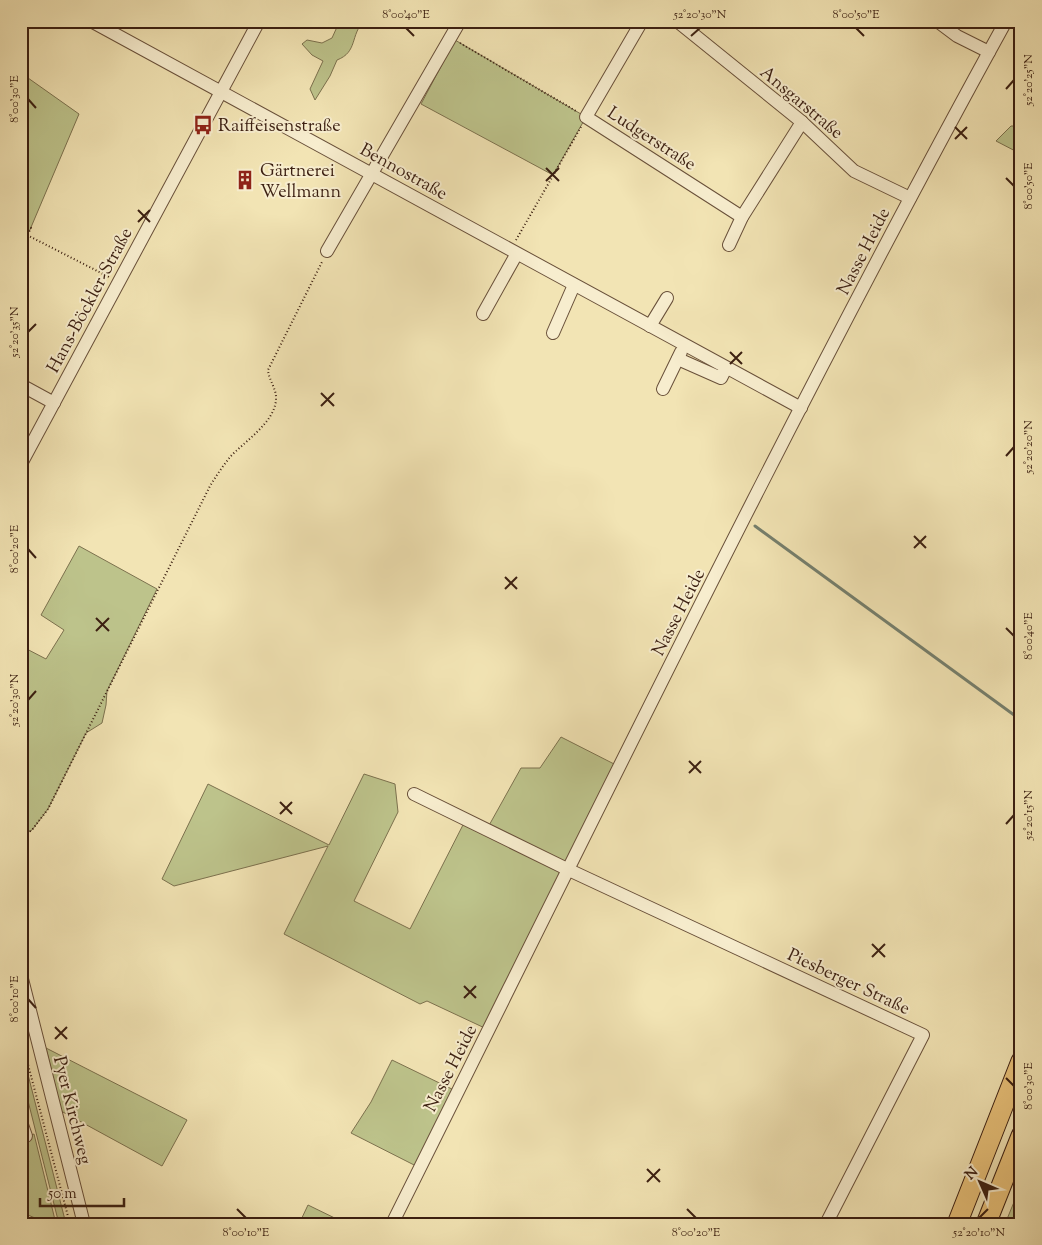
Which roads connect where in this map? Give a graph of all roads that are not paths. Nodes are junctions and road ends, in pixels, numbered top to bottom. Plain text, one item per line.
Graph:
1 (91, 21) edge
2 (258, 21) edge
3 (460, 21) edge
4 (642, 21) edge
5 (677, 21) edge
6 (937, 21) edge
7 (1006, 21) edge
8 (989, 52) junction
9 (220, 92) junction
10 (802, 122) junction
11 (372, 173) junction
12 (910, 198) junction
13 (742, 217) junction
14 (729, 245) dead end
15 (327, 251) road end
16 (513, 253) junction
17 (574, 285) junction
18 (667, 298) dead end
19 (483, 314) dead end
20 (650, 326) junction
21 (553, 333) dead end
22 (684, 345) junction
23 (678, 358) junction
24 (726, 368) junction
25 (21, 385) edge
26 (663, 389) dead end
27 (54, 402) junction
28 (801, 408) junction
29 (21, 464) edge
30 (414, 794) dead end
31 (569, 870) junction
32 (21, 975) edge
33 (24, 994) edge
34 (1021, 1060) edge
35 (21, 1122) edge
36 (26, 1136) dead end
37 (1021, 1136) edge
38 (84, 1224) edge
39 (392, 1224) edge
40 (826, 1224) edge
41 (957, 1224) edge
42 (986, 1224) edge

1 - 9 street, Bennostraße
2 - 9 street, Hans-Böckler-Straße
3 - 11 street
4 - 13 street, Ludgerstraße
5 - 10 street, Ansgarstraße
6 - 8 street
7 - 8 street, Nasse Heide
8 - 12 street, Nasse Heide
9 - 11 street, Bennostraße
9 - 27 street, Hans-Böckler-Straße
10 - 12 street, Ansgarstraße
10 - 13 street
11 - 15 street
11 - 16 street, Bennostraße
12 - 28 street, Nasse Heide
13 - 14 street
16 - 17 street, Bennostraße
16 - 19 street
17 - 20 street, Bennostraße
17 - 21 street
18 - 20 street
20 - 22 street, Bennostraße
22 - 23 street
22 - 24 street, Bennostraße
23 - 24 street
23 - 26 street
24 - 28 street, Bennostraße
25 - 27 street
27 - 29 street, Hans-Böckler-Straße
28 - 31 street, Nasse Heide
30 - 31 street
31 - 39 street, Nasse Heide
31 - 40 street, Piesberger Straße
32 - 33 street, Pyer Kirchweg
33 - 38 street, Pyer Kirchweg
34 - 41 highway
35 - 36 street
37 - 42 highway

